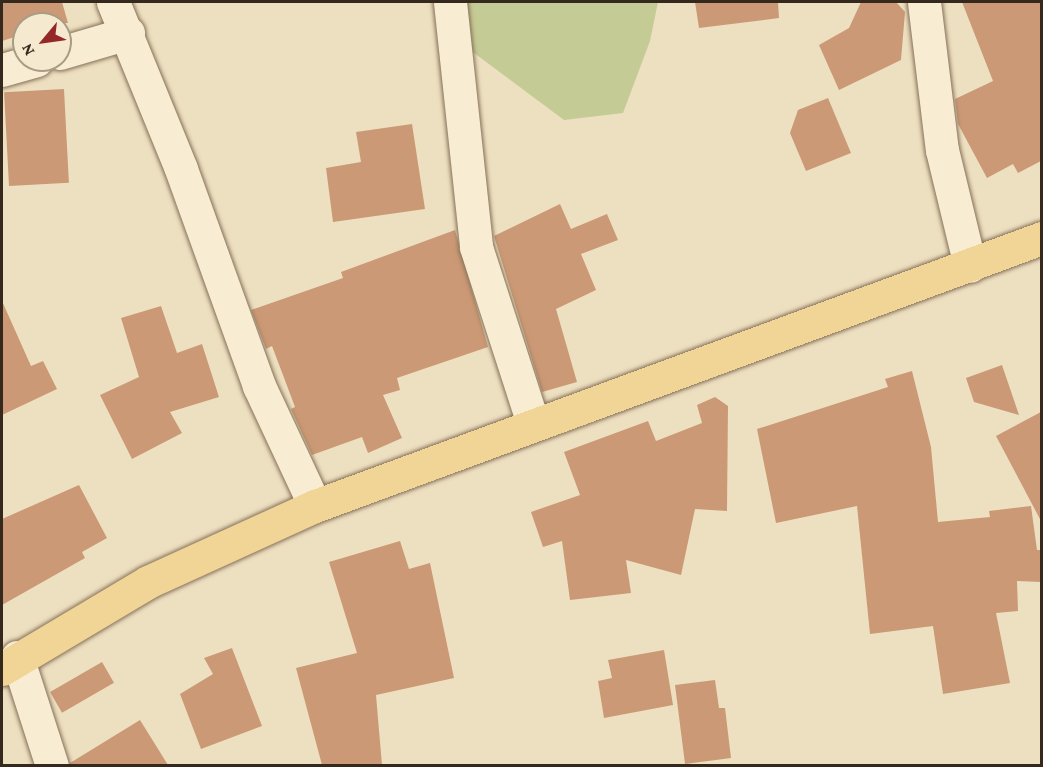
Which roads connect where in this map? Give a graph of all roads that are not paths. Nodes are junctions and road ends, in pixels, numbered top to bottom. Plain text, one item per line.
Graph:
1 (113, 2) edge
2 (450, 2) edge
3 (924, 2) edge
4 (128, 33) junction
5 (72, 49) edge
6 (1041, 238) edge
7 (970, 266) junction
8 (533, 424) junction
9 (315, 506) junction
10 (9, 663) edge
11 (52, 765) edge

1 - 4 street
2 - 8 street
3 - 7 street
4 - 5 street
4 - 9 street
6 - 7 main road
7 - 8 main road
8 - 9 main road
9 - 10 main road
10 - 11 street

